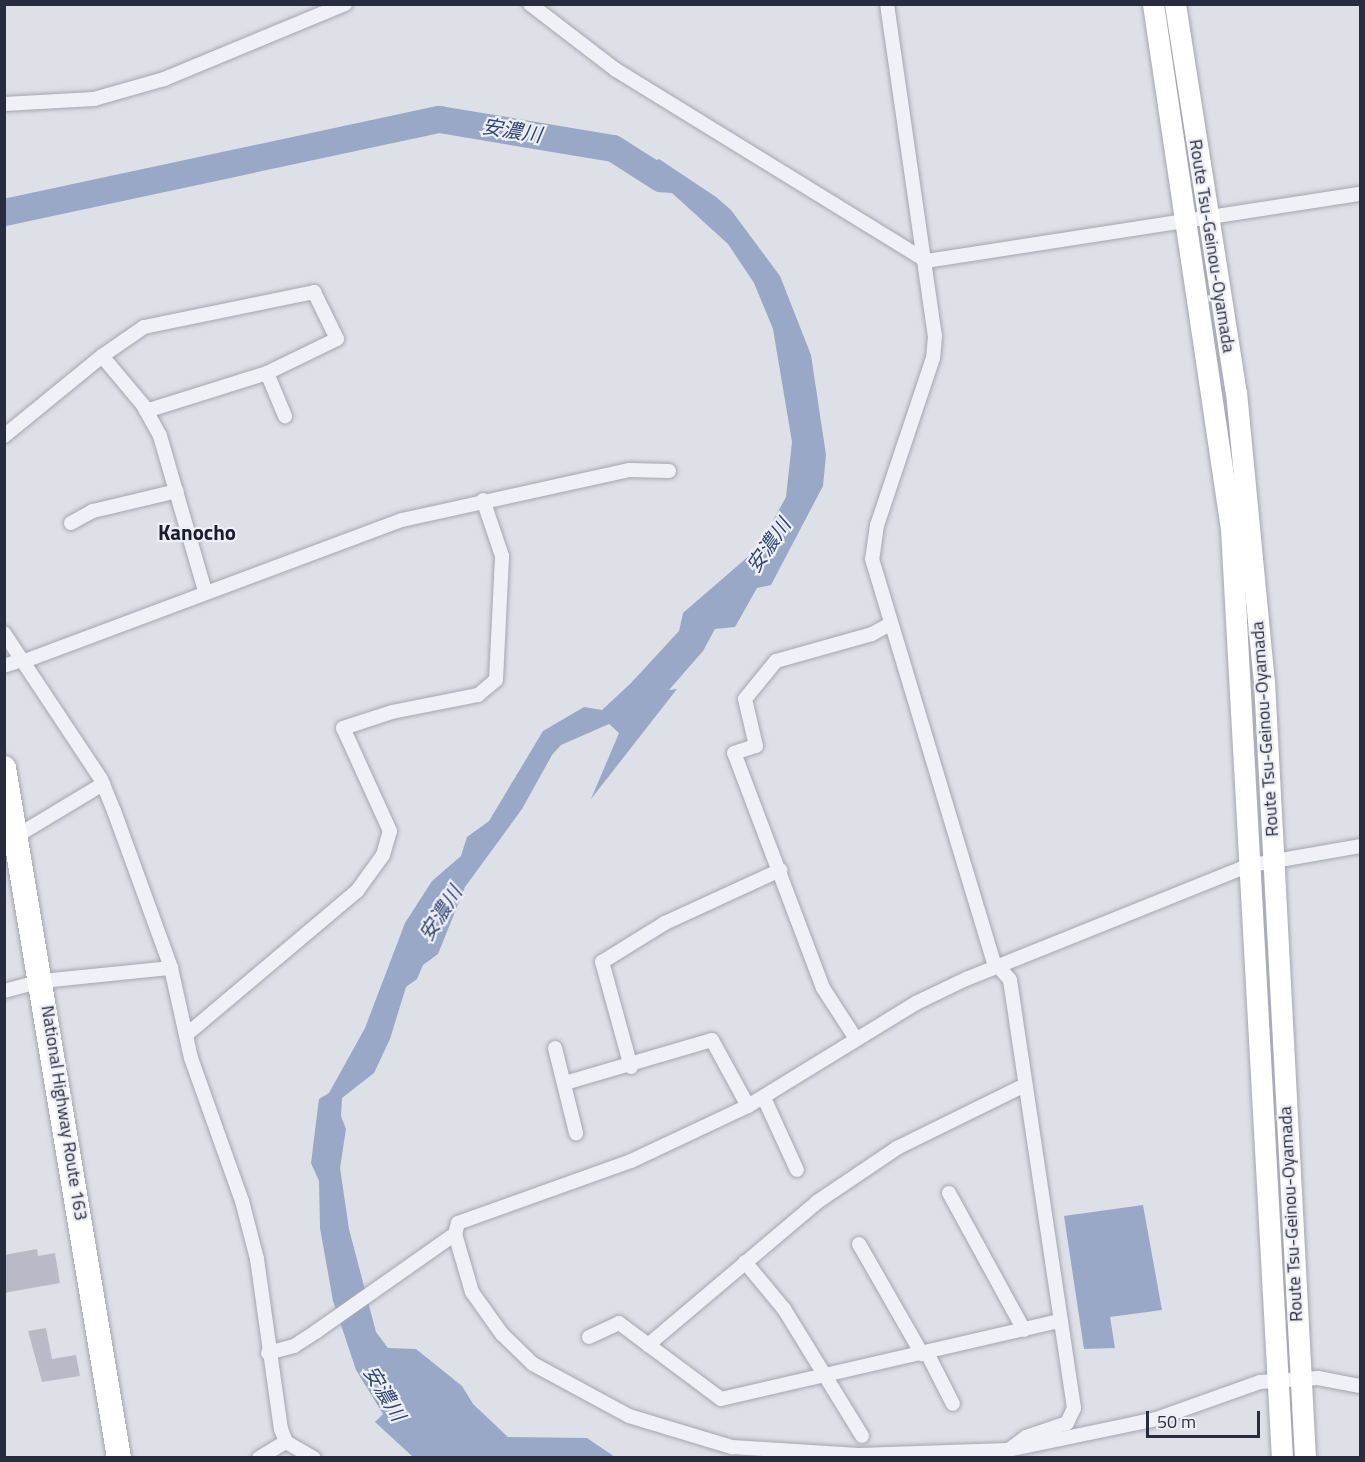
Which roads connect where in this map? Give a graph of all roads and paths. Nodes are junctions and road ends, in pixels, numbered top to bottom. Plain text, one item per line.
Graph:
1 (345, 4) edge
2 (530, 4) edge
3 (886, 4) edge
4 (1153, 4) edge
5 (1175, 4) edge
6 (4, 104) edge
7 (1360, 194) edge
8 (1197, 220) junction
9 (926, 261) junction
10 (102, 356) junction
11 (267, 373) junction
12 (146, 411) junction
13 (285, 416) dead end
14 (4, 436) edge
15 (669, 471) dead end
16 (177, 491) junction
17 (483, 500) junction
18 (71, 523) dead end
19 (205, 591) junction
20 (888, 625) junction
21 (4, 633) edge
22 (21, 661) junction
23 (4, 666) edge
24 (4, 768) edge
25 (104, 784) junction
26 (15, 837) junction
27 (1360, 846) edge
28 (1274, 860) junction
29 (1247, 866) junction
30 (780, 870) junction
31 (996, 967) junction
32 (171, 968) junction
33 (42, 981) junction
34 (4, 991) edge
35 (186, 1035) junction
36 (855, 1039) junction
37 (555, 1048) dead end
38 (631, 1067) junction
39 (565, 1083) junction
40 (1025, 1085) junction
41 (764, 1098) junction
42 (748, 1106) junction
43 (576, 1133) dead end
44 (797, 1170) dead end
45 (949, 1193) dead end
46 (455, 1234) junction
47 (859, 1244) dead end
48 (745, 1262) junction
49 (1060, 1321) junction
50 (1024, 1330) junction
51 (589, 1337) dead end
52 (648, 1345) junction
53 (268, 1353) junction
54 (925, 1354) junction
55 (825, 1376) junction
56 (1300, 1378) junction
57 (1278, 1380) junction
58 (1360, 1386) edge
59 (953, 1404) dead end
60 (862, 1436) dead end
61 (286, 1442) junction
62 (1008, 1450) junction
63 (269, 1456) edge
64 (119, 1458) edge
65 (314, 1458) edge
66 (1282, 1458) edge
67 (1305, 1458) edge

1 - 6 street
2 - 9 street
3 - 9 street
4 - 8 main road, Route Tsu-Geinou-Oyamada
5 - 8 main road, Route Tsu-Geinou-Oyamada
7 - 8 street
8 - 9 street
8 - 28 main road, Route Tsu-Geinou-Oyamada
8 - 29 main road, Route Tsu-Geinou-Oyamada
9 - 20 street
10 - 11 street
10 - 12 street
10 - 14 street
11 - 12 street
11 - 13 street
12 - 16 street
15 - 17 street
16 - 18 street
16 - 19 street
17 - 19 street
17 - 35 street
19 - 22 street
20 - 30 street
20 - 31 street
21 - 22 street
22 - 23 street
22 - 25 street
24 - 26 highway, National Highway Route 163
25 - 26 street
25 - 32 street
26 - 33 highway, National Highway Route 163
27 - 28 street
28 - 29 street
28 - 56 main road, Route Tsu-Geinou-Oyamada
29 - 31 street
29 - 57 main road, Route Tsu-Geinou-Oyamada
30 - 36 street
30 - 38 street
31 - 36 street
31 - 40 street
32 - 33 street
32 - 35 street
33 - 34 street
33 - 64 highway, National Highway Route 163
35 - 53 street
36 - 41 street
37 - 39 street
38 - 39 street
38 - 42 street
39 - 43 street
40 - 48 street
40 - 49 street
41 - 42 street
41 - 44 street
42 - 46 street
45 - 50 street
46 - 53 street
46 - 62 street
47 - 54 street
48 - 52 street
48 - 55 street
49 - 50 street
49 - 62 street
50 - 54 street
51 - 52 street
52 - 55 street
53 - 61 street
54 - 55 street
54 - 59 street
55 - 60 street
56 - 57 street
56 - 58 street
56 - 67 main road, Route Tsu-Geinou-Oyamada
57 - 62 street
57 - 66 main road, Route Tsu-Geinou-Oyamada
61 - 63 street
61 - 65 street

